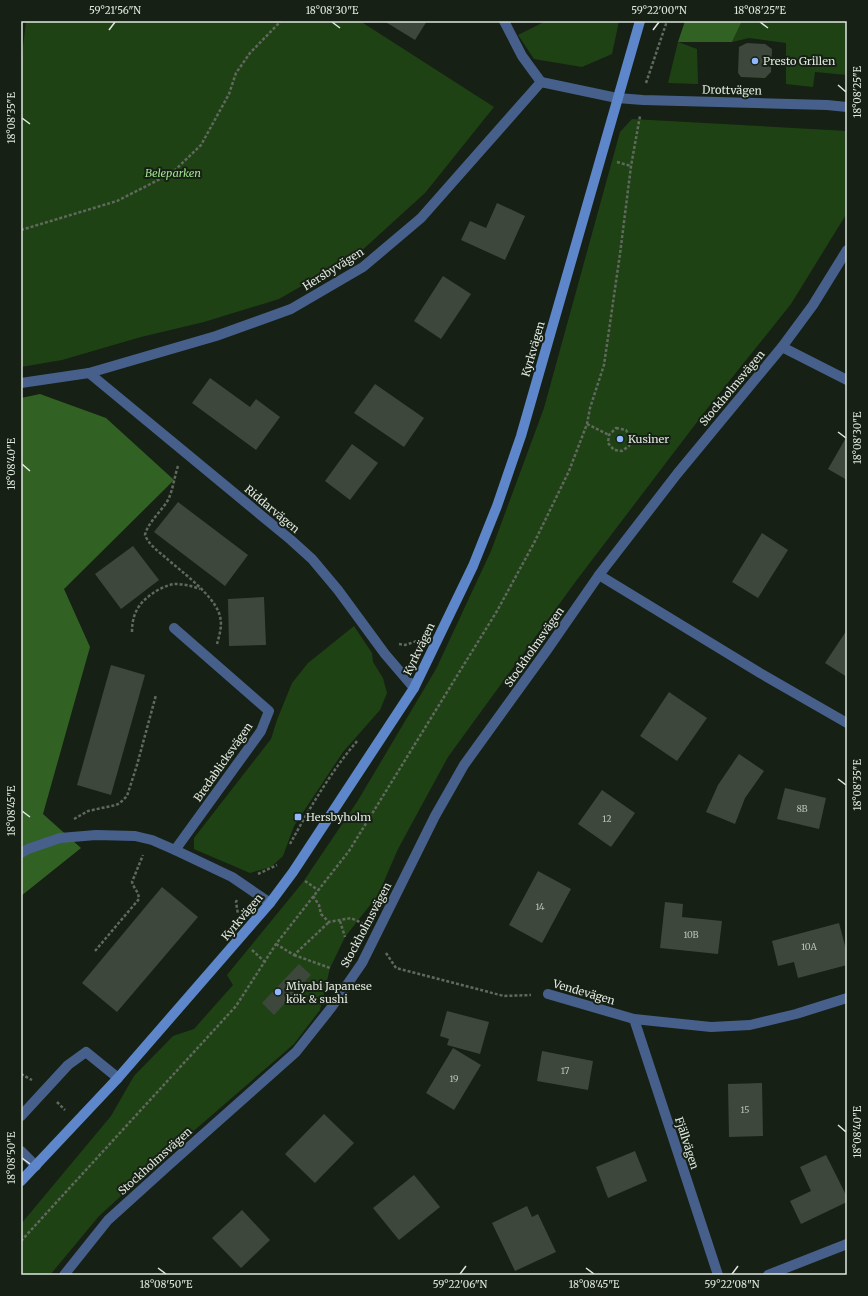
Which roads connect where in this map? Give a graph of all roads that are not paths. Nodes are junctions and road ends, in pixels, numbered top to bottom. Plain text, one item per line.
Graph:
1 (504, 21) edge
2 (640, 21) edge
3 (541, 82) junction
4 (617, 98) junction
5 (847, 107) edge
6 (847, 250) edge
7 (782, 347) junction
8 (89, 373) junction
9 (847, 380) edge
10 (21, 383) edge
11 (599, 575) junction
12 (174, 628) dead end
13 (414, 688) junction
14 (847, 723) edge
15 (175, 850) junction
16 (21, 853) edge
17 (270, 903) junction
18 (548, 994) road end
19 (847, 998) edge
20 (634, 1019) junction
21 (118, 1078) junction
22 (21, 1116) edge
23 (21, 1151) edge
24 (36, 1166) junction
25 (21, 1181) edge
26 (847, 1244) edge
27 (64, 1275) edge
28 (718, 1275) edge
29 (768, 1275) edge

1 - 3 street
2 - 4 street, Kyrkvägen
3 - 4 street
3 - 8 street, Hersbyvägen
4 - 5 street, Drottvägen
4 - 13 street, Kyrkvägen
6 - 7 street, Stockholmsvägen
7 - 9 street
7 - 11 street, Stockholmsvägen
8 - 10 street, Hersbyvägen
8 - 13 street, Riddarvägen
11 - 14 street
11 - 27 street, Stockholmsvägen
12 - 15 street, Bredablicksvägen
13 - 17 street, Kyrkvägen
15 - 16 street
15 - 17 street
17 - 21 street, Kyrkvägen
18 - 20 street, Vendevägen
19 - 20 street, Vendevägen
20 - 28 street, Fjällvägen
21 - 22 street
21 - 24 street, Kyrkvägen
23 - 24 street
24 - 25 street, Kyrkvägen
26 - 29 street

